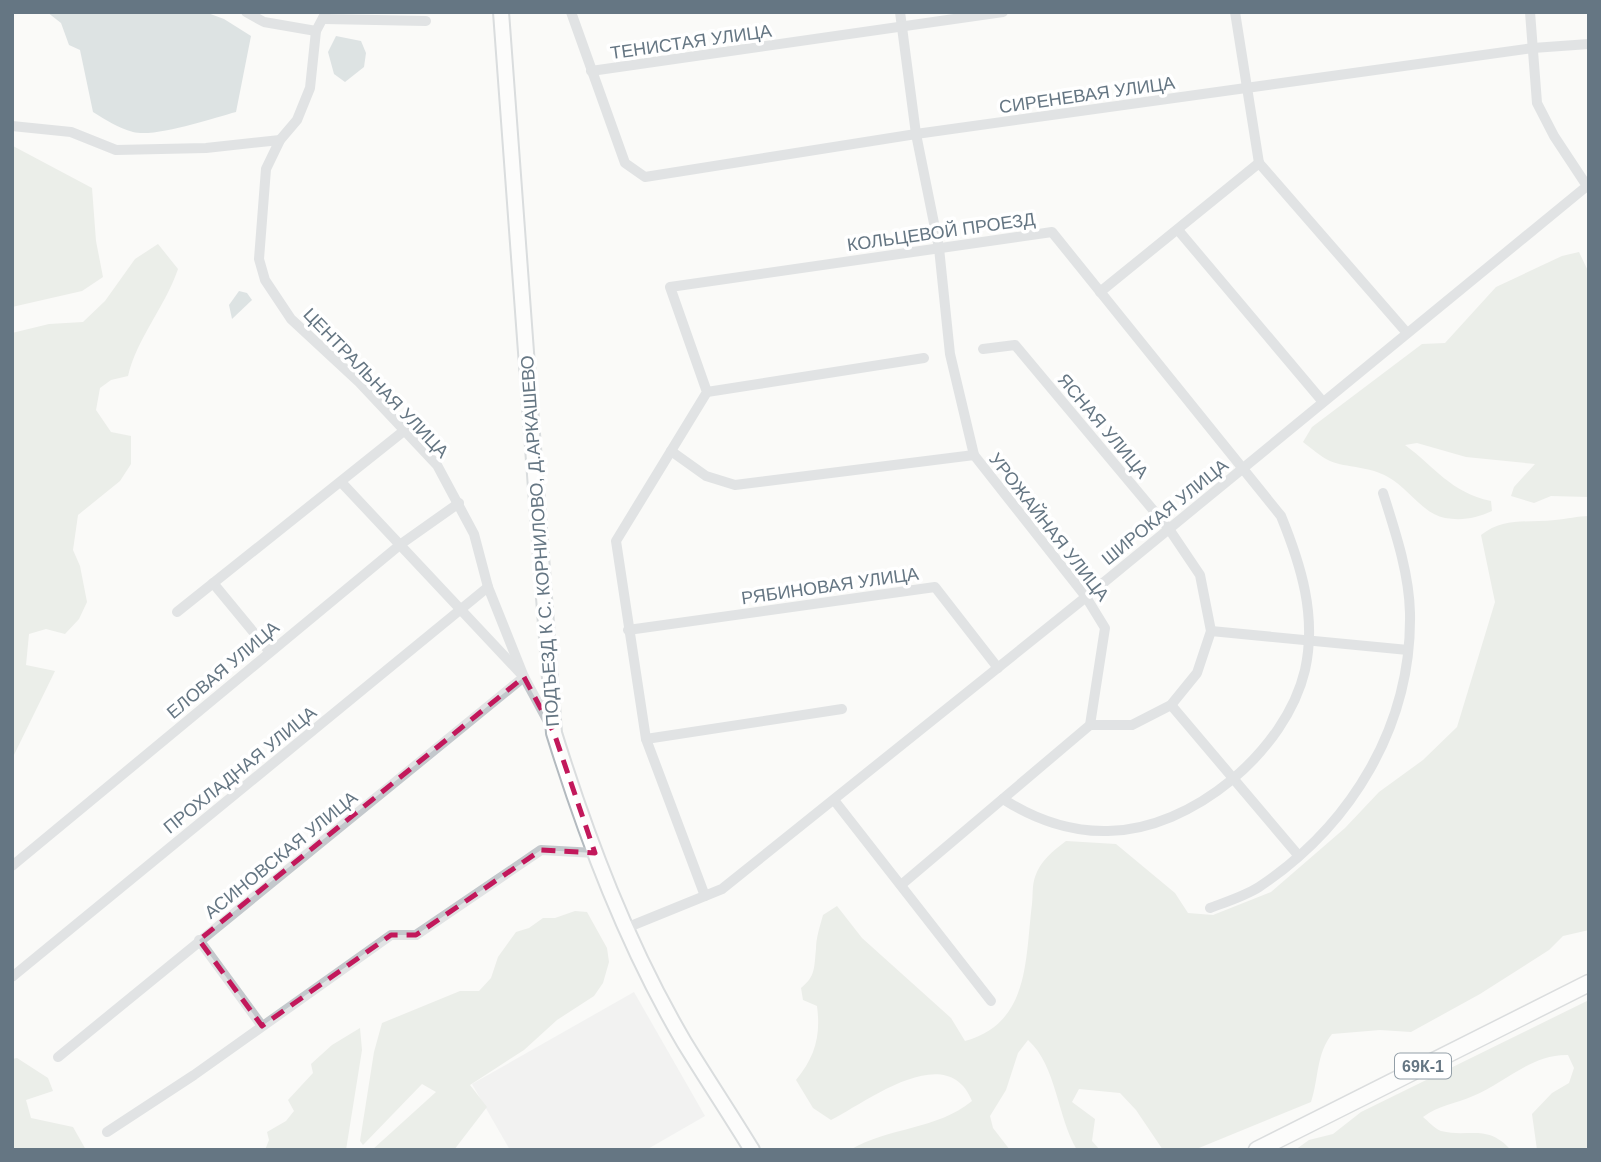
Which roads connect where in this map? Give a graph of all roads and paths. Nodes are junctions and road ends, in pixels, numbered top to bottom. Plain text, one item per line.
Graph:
1 (246, 12) edge
2 (500, 12) edge
3 (571, 12) edge
4 (900, 12) edge
5 (1003, 12) edge
6 (1235, 12) edge
7 (1530, 12) edge
8 (325, 16) edge
9 (426, 21) dead end
10 (902, 29) junction
11 (316, 31) junction
12 (1589, 44) edge
13 (1533, 48) junction
14 (590, 71) junction
15 (1246, 90) junction
16 (12, 126) edge
17 (916, 134) junction
18 (280, 140) junction
19 (1259, 163) junction
20 (1588, 186) edge
21 (1178, 230) junction
22 (939, 247) junction
23 (1100, 292) junction
24 (1407, 333) junction
25 (982, 349) dead end
26 (924, 358) dead end
27 (707, 392) junction
28 (1323, 402) junction
29 (405, 430) junction
30 (671, 451) junction
31 (974, 455) junction
32 (1244, 467) junction
33 (341, 482) junction
34 (1383, 493) dead end
35 (458, 503) junction
36 (1169, 529) junction
37 (401, 544) junction
38 (213, 583) junction
39 (488, 587) junction
40 (1086, 597) junction
41 (460, 610) junction
42 (177, 612) dead end
43 (628, 630) junction
44 (1211, 631) junction
45 (1307, 640) junction
46 (1408, 650) junction
47 (269, 652) junction
48 (998, 668) junction
49 (524, 677) junction
50 (1171, 705) junction
51 (842, 709) dead end
52 (1090, 725) junction
53 (554, 733) junction
54 (646, 739) junction
55 (1233, 778) junction
56 (1003, 799) junction
57 (834, 800) junction
58 (595, 853) junction
59 (1298, 855) junction
60 (12, 866) edge
61 (901, 885) junction
62 (705, 896) junction
63 (1210, 908) dead end
64 (626, 928) junction
65 (200, 940) junction
66 (12, 977) edge
67 (1589, 983) edge
68 (991, 1001) dead end
69 (262, 1026) junction
70 (58, 1057) dead end
71 (107, 1132) dead end
72 (752, 1150) edge
73 (1257, 1150) edge

1 - 11 street
2 - 53 street, ПОДЪЕЗД К С. КОРНИЛОВО, Д.АРКАШЕВО
3 - 14 street
4 - 10 street
5 - 10 street, ТЕНИСТАЯ УЛИЦА
6 - 15 street
7 - 13 street, ШИРОКАЯ УЛИЦА
8 - 9 street
8 - 11 street
10 - 14 street, ТЕНИСТАЯ УЛИЦА
10 - 17 street
11 - 18 street, ЦЕНТРАЛЬНАЯ УЛИЦА
12 - 13 street
13 - 15 street, СИРЕНЕВАЯ УЛИЦА
13 - 20 street, ШИРОКАЯ УЛИЦА
14 - 17 street, СИРЕНЕВАЯ УЛИЦА
15 - 17 street, СИРЕНЕВАЯ УЛИЦА
15 - 19 street
16 - 18 street
17 - 22 street
18 - 29 street, ЦЕНТРАЛЬНАЯ УЛИЦА
19 - 21 street
19 - 24 street
20 - 24 street, ШИРОКАЯ УЛИЦА
21 - 23 street
21 - 28 street
22 - 23 street, КОЛЬЦЕВОЙ ПРОЕЗД
22 - 27 street, КОЛЬЦЕВОЙ ПРОЕЗД
22 - 31 street
23 - 32 street, КОЛЬЦЕВОЙ ПРОЕЗД
24 - 28 street, ШИРОКАЯ УЛИЦА
25 - 36 street, ЯСНАЯ УЛИЦА
26 - 27 street
27 - 30 street
28 - 32 street, ШИРОКАЯ УЛИЦА
29 - 33 street
29 - 35 street, ЦЕНТРАЛЬНАЯ УЛИЦА
30 - 31 street, УРОЖАЙНАЯ УЛИЦА
30 - 43 street
31 - 40 street, УРОЖАЙНАЯ УЛИЦА
32 - 36 street, ШИРОКАЯ УЛИЦА
32 - 45 street, КОЛЬЦЕВОЙ ПРОЕЗД
33 - 37 street
33 - 38 street
34 - 46 street
35 - 37 street, ЕЛОВАЯ УЛИЦА
35 - 39 street, ЦЕНТРАЛЬНАЯ УЛИЦА
36 - 40 street, ШИРОКАЯ УЛИЦА
36 - 44 street, ЯСНАЯ УЛИЦА
37 - 41 street
37 - 47 street, ЕЛОВАЯ УЛИЦА
38 - 42 street
38 - 47 street
39 - 41 street, ПРОХЛАДНАЯ УЛИЦА
39 - 49 street, ЦЕНТРАЛЬНАЯ УЛИЦА
40 - 48 street, ШИРОКАЯ УЛИЦА
40 - 52 street, УРОЖАЙНАЯ УЛИЦА
41 - 49 street
41 - 66 street, ПРОХЛАДНАЯ УЛИЦА
43 - 48 street, РЯБИНОВАЯ УЛИЦА
43 - 54 street
44 - 45 street
44 - 50 street, ЯСНАЯ УЛИЦА
45 - 46 street
45 - 55 street, КОЛЬЦЕВОЙ ПРОЕЗД
46 - 59 street
47 - 60 street, ЕЛОВАЯ УЛИЦА
48 - 57 street, ШИРОКАЯ УЛИЦА
49 - 53 street, ЦЕНТРАЛЬНАЯ УЛИЦА
49 - 65 street, АСИНОВСКАЯ УЛИЦА
50 - 52 street, ЯСНАЯ УЛИЦА
50 - 55 street
51 - 54 street
52 - 56 street
53 - 58 street, ПОДЪЕЗД К С. КОРНИЛОВО, Д.АРКАШЕВО
54 - 62 street
55 - 56 street, КОЛЬЦЕВОЙ ПРОЕЗД
55 - 59 street
56 - 61 street
57 - 61 street
57 - 62 street, ШИРОКАЯ УЛИЦА
58 - 64 street, ПОДЪЕЗД К С. КОРНИЛОВО, Д.АРКАШЕВО
58 - 69 street
59 - 63 street
61 - 68 street
62 - 64 street, ШИРОКАЯ УЛИЦА
64 - 72 street, ПОДЪЕЗД К С. КОРНИЛОВО, Д.АРКАШЕВО
65 - 69 street
65 - 70 street, АСИНОВСКАЯ УЛИЦА
67 - 73 main road, 69К-1
69 - 71 street

